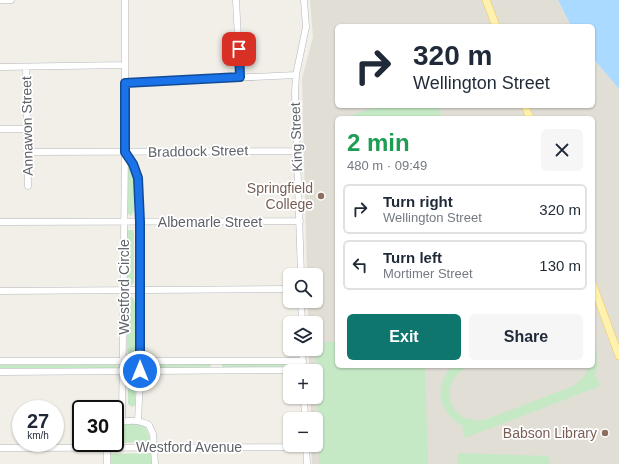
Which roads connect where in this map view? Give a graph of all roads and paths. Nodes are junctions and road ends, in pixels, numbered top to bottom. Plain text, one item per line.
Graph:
1 (0, 0) edge
2 (12, 0) edge
3 (125, 0) edge
4 (236, 0) edge
5 (304, 0) edge
6 (486, 0) edge
7 (495, 24) edge
8 (125, 65) junction
9 (0, 67) edge
10 (26, 67) junction
11 (296, 75) junction
12 (240, 77) junction
13 (125, 83) junction
14 (0, 129) edge
15 (28, 129) junction
16 (296, 151) junction
17 (28, 152) junction
18 (125, 152) junction
19 (28, 186) dead end
20 (300, 221) junction
21 (0, 222) edge
22 (125, 222) junction
23 (140, 222) junction
24 (301, 268) edge
25 (124, 289) junction
26 (140, 289) junction
27 (283, 289) edge
28 (0, 290) edge
29 (595, 290) edge
30 (303, 356) edge
31 (619, 356) edge
32 (124, 361) junction
33 (140, 361) junction
34 (216, 361) junction
35 (303, 361) joint
36 (0, 362) edge
37 (124, 371) junction
38 (140, 371) junction
39 (216, 371) junction
40 (283, 371) edge
41 (0, 372) edge
42 (123, 400) edge
43 (138, 421) junction
44 (124, 422) edge
45 (72, 446) edge
46 (124, 446) edge
47 (283, 446) edge
48 (154, 447) junction
49 (0, 448) edge
50 (107, 452) edge
51 (306, 452) edge
52 (106, 464) edge
53 (155, 464) edge
54 (307, 464) edge

1 - 2 street
3 - 8 street, Westford Circle
4 - 12 street
5 - 11 street, King Street
6 - 7 main road
8 - 10 street
8 - 13 street, Westford Circle
9 - 10 street
10 - 15 street, Annawon Street
11 - 12 street
11 - 16 street, King Street
12 - 13 street
13 - 18 street, Westford Circle
14 - 15 street
15 - 17 street, Annawon Street
16 - 18 street, Braddock Street
16 - 20 street, King Street
17 - 18 street, Braddock Street
17 - 19 street, Annawon Street
18 - 22 street, Westford Circle
18 - 23 street, Westford Circle
20 - 23 street, Albemarle Street
20 - 24 street, King Street
21 - 22 street, Albemarle Street
22 - 23 street, Albemarle Street
22 - 25 street, Westford Circle
23 - 26 street, Westford Circle
25 - 26 street
25 - 28 street
25 - 32 street, Westford Circle
26 - 27 street
26 - 33 street, Westford Circle
29 - 31 main road
30 - 35 street
32 - 33 street
32 - 36 street
32 - 37 street, Westford Circle
33 - 34 street
33 - 38 street, Westford Circle
34 - 35 street
34 - 39 street
37 - 38 street
37 - 41 street
37 - 42 street, Westford Circle
38 - 39 street
38 - 43 street, Westford Circle
39 - 40 street
43 - 44 street
43 - 48 street
45 - 49 street, Westford Avenue
46 - 48 street, Westford Avenue
47 - 48 street, Westford Avenue
48 - 53 street
50 - 52 street
51 - 54 street

